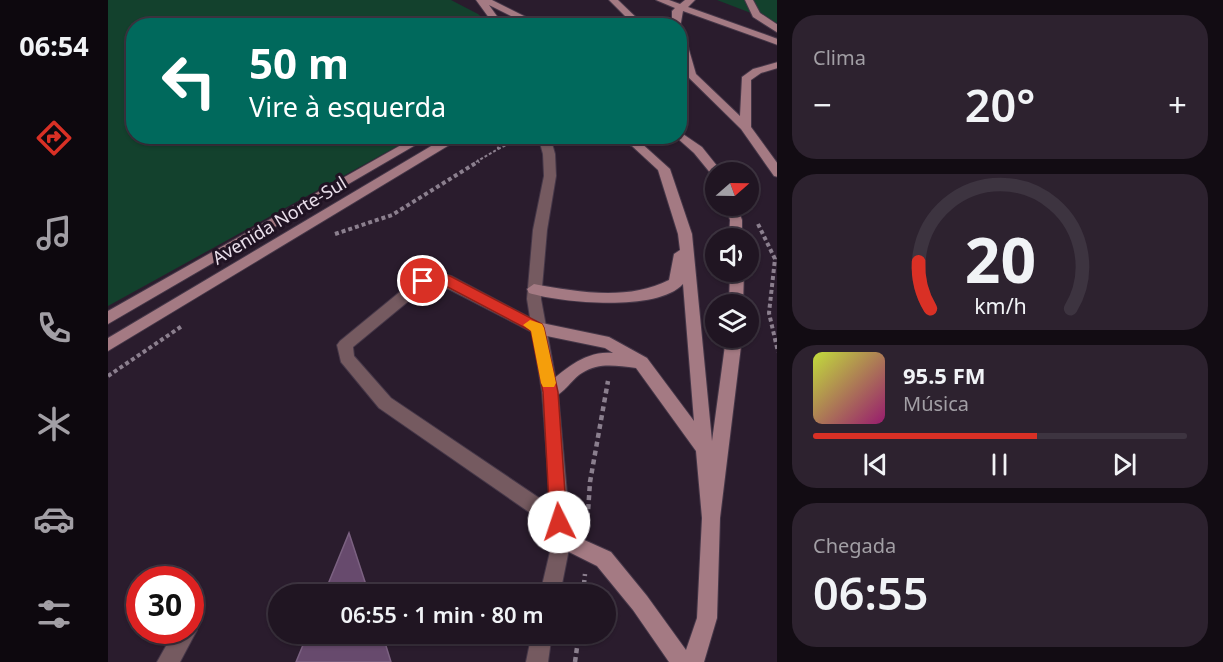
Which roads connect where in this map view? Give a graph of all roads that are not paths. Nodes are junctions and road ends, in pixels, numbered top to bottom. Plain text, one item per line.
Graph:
1 (480, 0) edge
2 (485, 0) edge
3 (613, 0) edge
4 (660, 0) edge
5 (692, 0) edge
6 (749, 0) edge
7 (682, 9) junction
8 (494, 18) edge
9 (523, 18) edge
10 (632, 18) edge
11 (677, 18) edge
12 (777, 30) edge
13 (777, 42) edge
14 (687, 60) edge
15 (777, 65) edge
16 (687, 72) edge
17 (692, 77) junction
18 (745, 127) junction
19 (687, 141) edge
20 (412, 144) edge
21 (442, 144) edge
22 (546, 144) edge
23 (636, 144) edge
24 (708, 162) edge
25 (777, 173) edge
26 (685, 234) junction
27 (534, 289) junction
28 (108, 318) edge
29 (537, 328) junction
30 (108, 345) edge
31 (733, 348) edge
32 (641, 362) junction
33 (550, 392) junction
34 (705, 449) junction
35 (711, 518) junction
36 (560, 530) junction
37 (552, 584) edge
38 (178, 644) edge
39 (540, 644) edge
40 (168, 662) edge
41 (537, 662) edge
42 (682, 662) edge
43 (693, 662) edge

1 - 8 main road
2 - 9 main road
3 - 10 main road
4 - 7 main road
5 - 7 main road
6 - 12 main road
7 - 11 main road
7 - 13 main road
14 - 17 main road
15 - 18 main road
16 - 17 main road
17 - 18 main road
18 - 25 main road
19 - 24 main road
20 - 28 main road, Avenida Norte-Sul
21 - 30 main road, Avenida Norte-Sul
22 - 27 street
23 - 26 main road
26 - 27 main road
26 - 34 main road
27 - 29 street
29 - 32 main road
29 - 33 street
29 - 36 street
31 - 35 main road
32 - 33 main road
32 - 34 main road
33 - 36 street
34 - 35 main road
35 - 43 main road
36 - 37 street
36 - 42 main road
38 - 40 street
39 - 41 street

